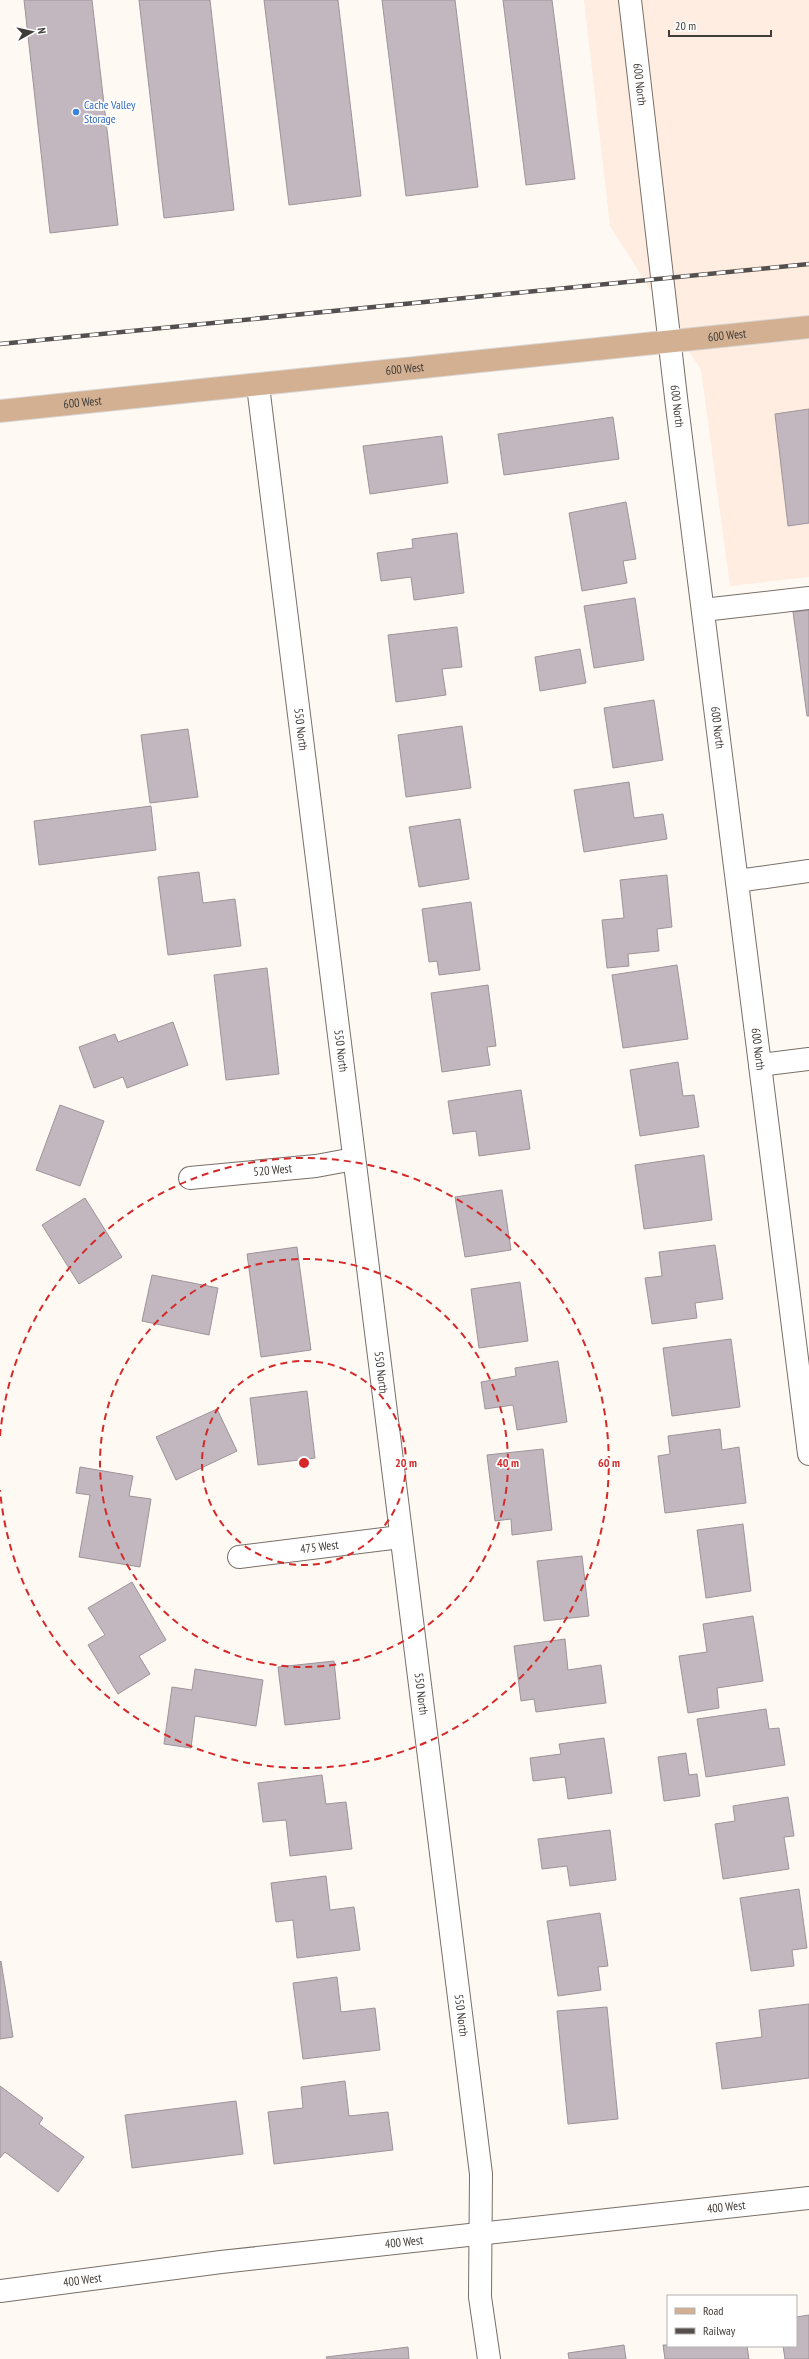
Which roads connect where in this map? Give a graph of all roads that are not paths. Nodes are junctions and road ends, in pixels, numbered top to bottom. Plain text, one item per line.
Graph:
1 (630, 0) edge
2 (809, 327) edge
3 (670, 342) junction
4 (258, 386) junction
5 (0, 411) edge
6 (809, 598) edge
7 (703, 610) junction
8 (809, 870) edge
9 (737, 880) junction
10 (809, 1059) edge
11 (760, 1065) junction
12 (354, 1159) junction
13 (190, 1178) dead end
14 (809, 1454) edge
15 (400, 1537) junction
16 (239, 1557) dead end
17 (809, 2198) edge
18 (479, 2233) junction
19 (0, 2291) edge
20 (489, 2359) edge

1 - 3 street, 600 North
2 - 3 main road, 600 West
3 - 4 main road, 600 West
3 - 7 street, 600 North
4 - 5 main road, 600 West
4 - 12 street, 550 North
6 - 7 street
7 - 9 street, 600 North
8 - 9 street
9 - 11 street, 600 North
10 - 11 street
11 - 14 street, 600 North
12 - 13 street, 520 West
12 - 15 street, 550 North
15 - 16 street, 475 West
15 - 18 street, 550 North
17 - 18 street, 400 West
18 - 19 street, 400 West
18 - 20 street, 550 North

